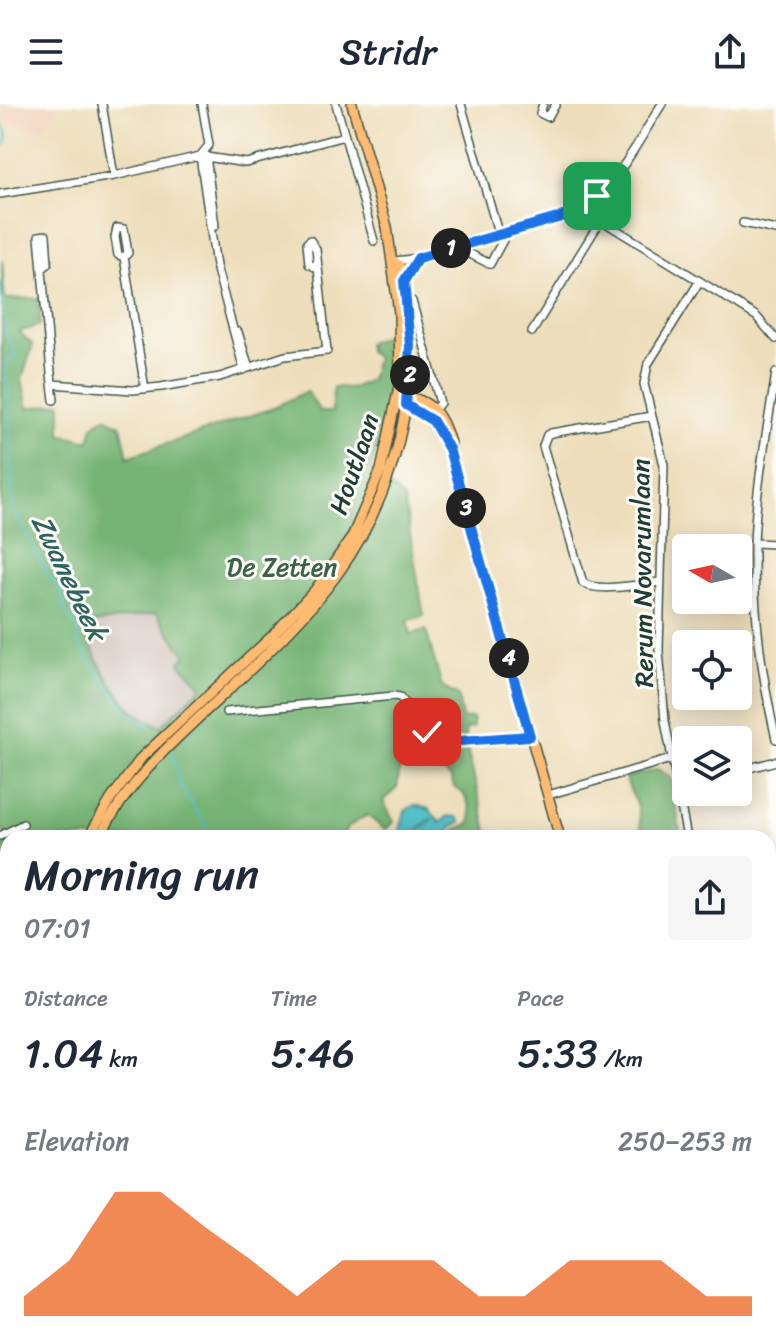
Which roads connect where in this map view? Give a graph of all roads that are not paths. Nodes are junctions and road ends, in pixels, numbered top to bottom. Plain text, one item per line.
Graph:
1 (102, 104) edge
2 (202, 104) edge
3 (336, 104) edge
4 (352, 104) edge
5 (461, 104) edge
6 (543, 104) edge
7 (556, 104) edge
8 (662, 104) edge
9 (344, 136) junction
10 (203, 156) junction
11 (114, 176) junction
12 (0, 194) edge
13 (586, 204) junction
14 (601, 220) junction
15 (743, 223) dead end
16 (776, 230) edge
17 (500, 235) junction
18 (374, 241) dead end
19 (456, 247) junction
20 (124, 257) dead end
21 (393, 257) junction
22 (418, 258) junction
23 (43, 268) dead end
24 (317, 268) dead end
25 (404, 281) junction
26 (699, 282) junction
27 (412, 301) dead end
28 (532, 332) dead end
29 (776, 339) edge
30 (247, 369) junction
31 (776, 373) edge
32 (52, 384) junction
33 (145, 389) junction
34 (54, 400) dead end
35 (403, 400) junction
36 (431, 413) junction
37 (652, 416) junction
38 (754, 543) junction
39 (776, 544) edge
40 (660, 582) junction
41 (226, 712) dead end
42 (530, 736) junction
43 (776, 739) edge
44 (672, 761) joint
45 (776, 761) edge
46 (752, 767) edge
47 (548, 795) junction
48 (681, 806) edge
49 (23, 824) dead end
50 (12, 830) edge
51 (93, 830) edge
52 (104, 830) edge
53 (558, 830) edge
54 (685, 830) edge

1 - 11 street
2 - 10 street
3 - 9 street
4 - 21 main road
5 - 17 street
6 - 7 street
8 - 13 street
9 - 10 street
9 - 18 street
10 - 11 street
10 - 30 street
11 - 12 street
13 - 14 street
13 - 17 street
14 - 26 street
14 - 28 street
15 - 16 street
17 - 19 street
17 - 19 street
19 - 22 street
20 - 33 street
21 - 22 street
21 - 25 main road, Houtlaan
21 - 35 main road, Houtlaan
22 - 25 main road
23 - 32 street
24 - 30 street
25 - 35 main road, Houtlaan
26 - 29 street
26 - 37 street, Rerum Novarumlaan
27 - 36 street
30 - 33 street
31 - 38 street
32 - 33 street
32 - 34 street
35 - 36 main road
35 - 51 main road, Houtlaan
35 - 52 main road, Houtlaan
36 - 42 main road
37 - 40 street, Rerum Novarumlaan
37 - 40 street
38 - 39 street
38 - 43 street
40 - 44 street, Rerum Novarumlaan
41 - 42 street
42 - 47 main road
44 - 47 street
45 - 46 street
47 - 53 main road
48 - 54 street, Rerum Novarumlaan
49 - 50 street

